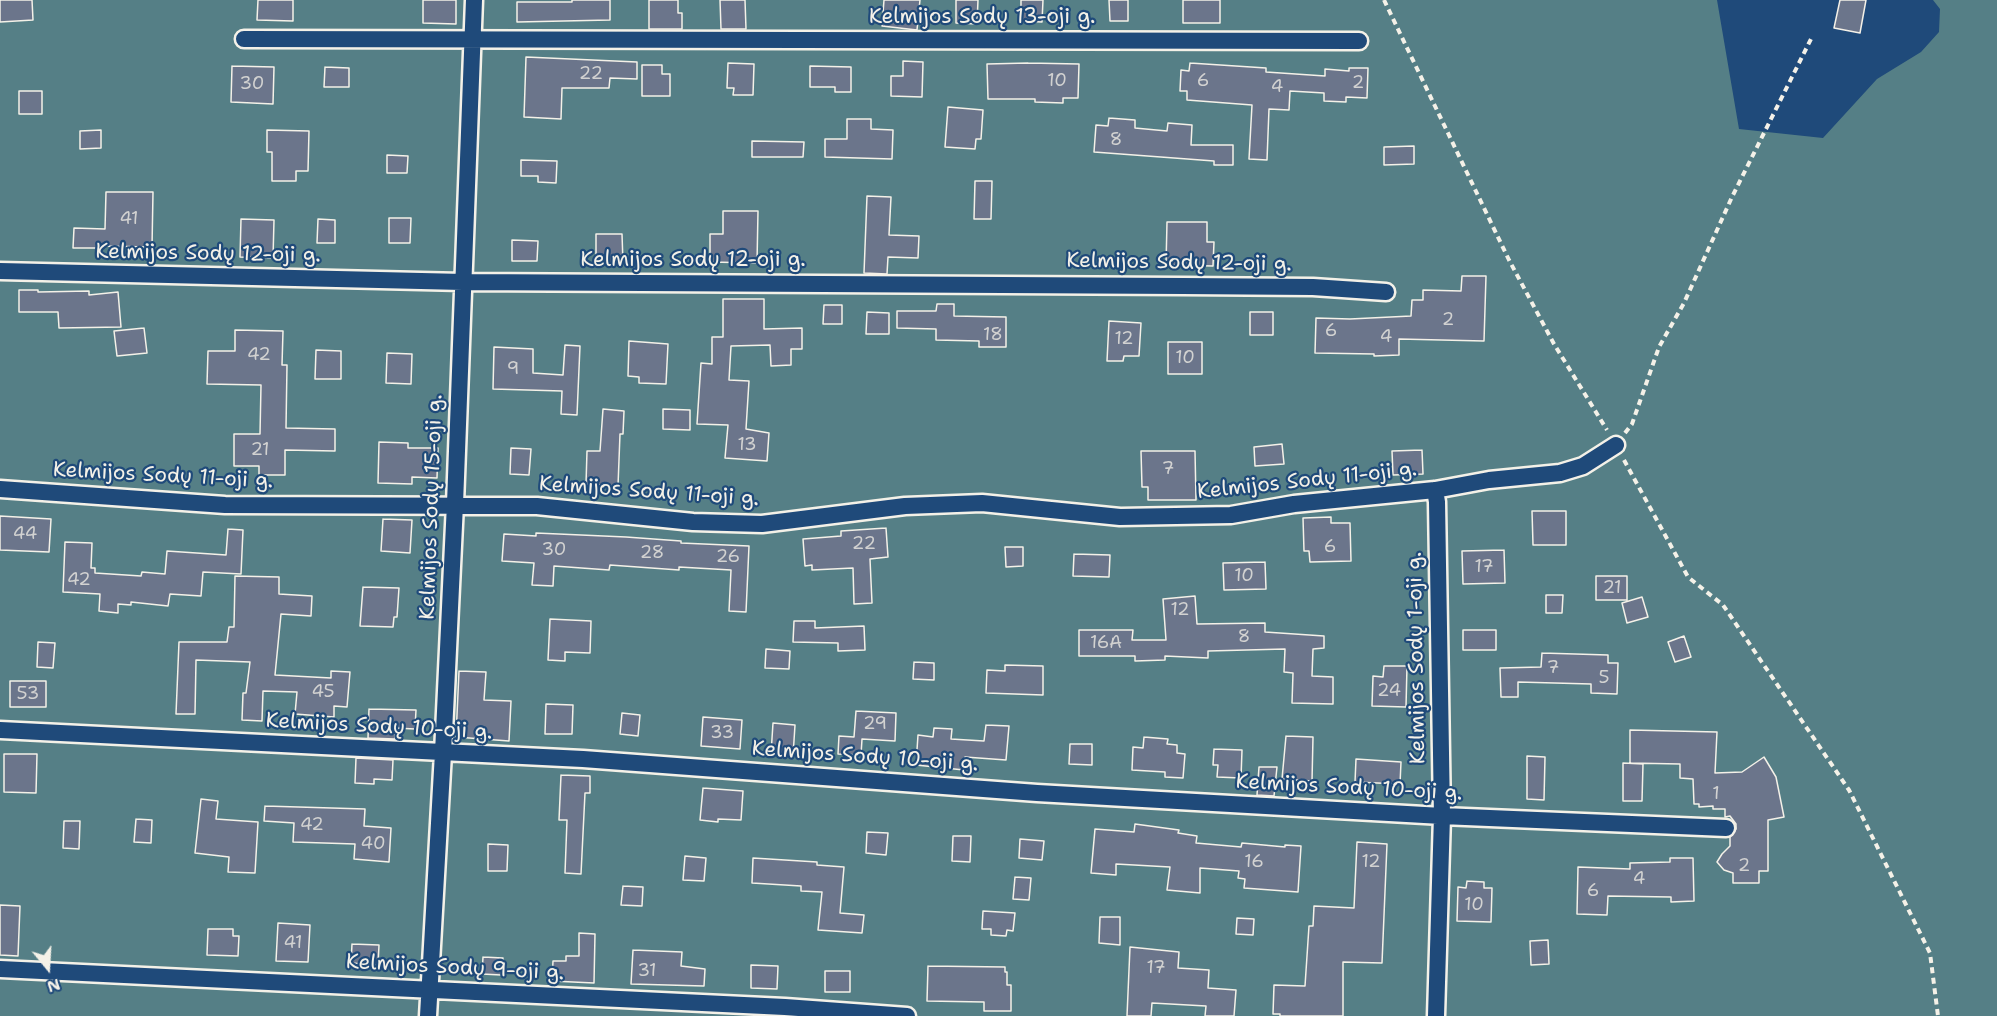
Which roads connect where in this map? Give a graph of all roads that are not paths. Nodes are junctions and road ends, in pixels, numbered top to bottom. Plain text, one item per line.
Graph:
1 (474, 0) edge
2 (244, 39) dead end
3 (474, 39) junction
4 (1359, 41) dead end
5 (0, 271) edge
6 (463, 282) junction
7 (1386, 292) dead end
8 (1616, 446) road end
9 (0, 489) edge
10 (1435, 490) junction
11 (455, 504) junction
12 (0, 730) edge
13 (443, 753) junction
14 (1442, 816) junction
15 (1726, 828) dead end
16 (0, 969) edge
17 (429, 989) junction
18 (428, 1016) edge
19 (907, 1016) edge
20 (1436, 1016) edge

1 - 3 street, Kelmijos Sodų 15-oji g.
2 - 3 street, Kelmijos Sodų 13-oji g.
3 - 4 street, Kelmijos Sodų 13-oji g.
3 - 6 street, Kelmijos Sodų 15-oji g.
5 - 6 street, Kelmijos Sodų 12-oji g.
6 - 7 street, Kelmijos Sodų 12-oji g.
6 - 11 street, Kelmijos Sodų 15-oji g.
8 - 10 street
9 - 11 street, Kelmijos Sodų 11-oji g.
10 - 11 street, Kelmijos Sodų 11-oji g.
10 - 14 street, Kelmijos Sodų 1-oji g.
11 - 13 street, Kelmijos Sodų 15-oji g.
12 - 13 street, Kelmijos Sodų 10-oji g.
13 - 14 street, Kelmijos Sodų 10-oji g.
13 - 17 street, Kelmijos Sodų 15-oji g.
14 - 15 street, Kelmijos Sodų 10-oji g.
14 - 20 street, Kelmijos Sodų 1-oji g.
16 - 17 street, Kelmijos Sodų 9-oji g.
17 - 18 street, Kelmijos Sodų 15-oji g.
17 - 19 street, Kelmijos Sodų 9-oji g.

